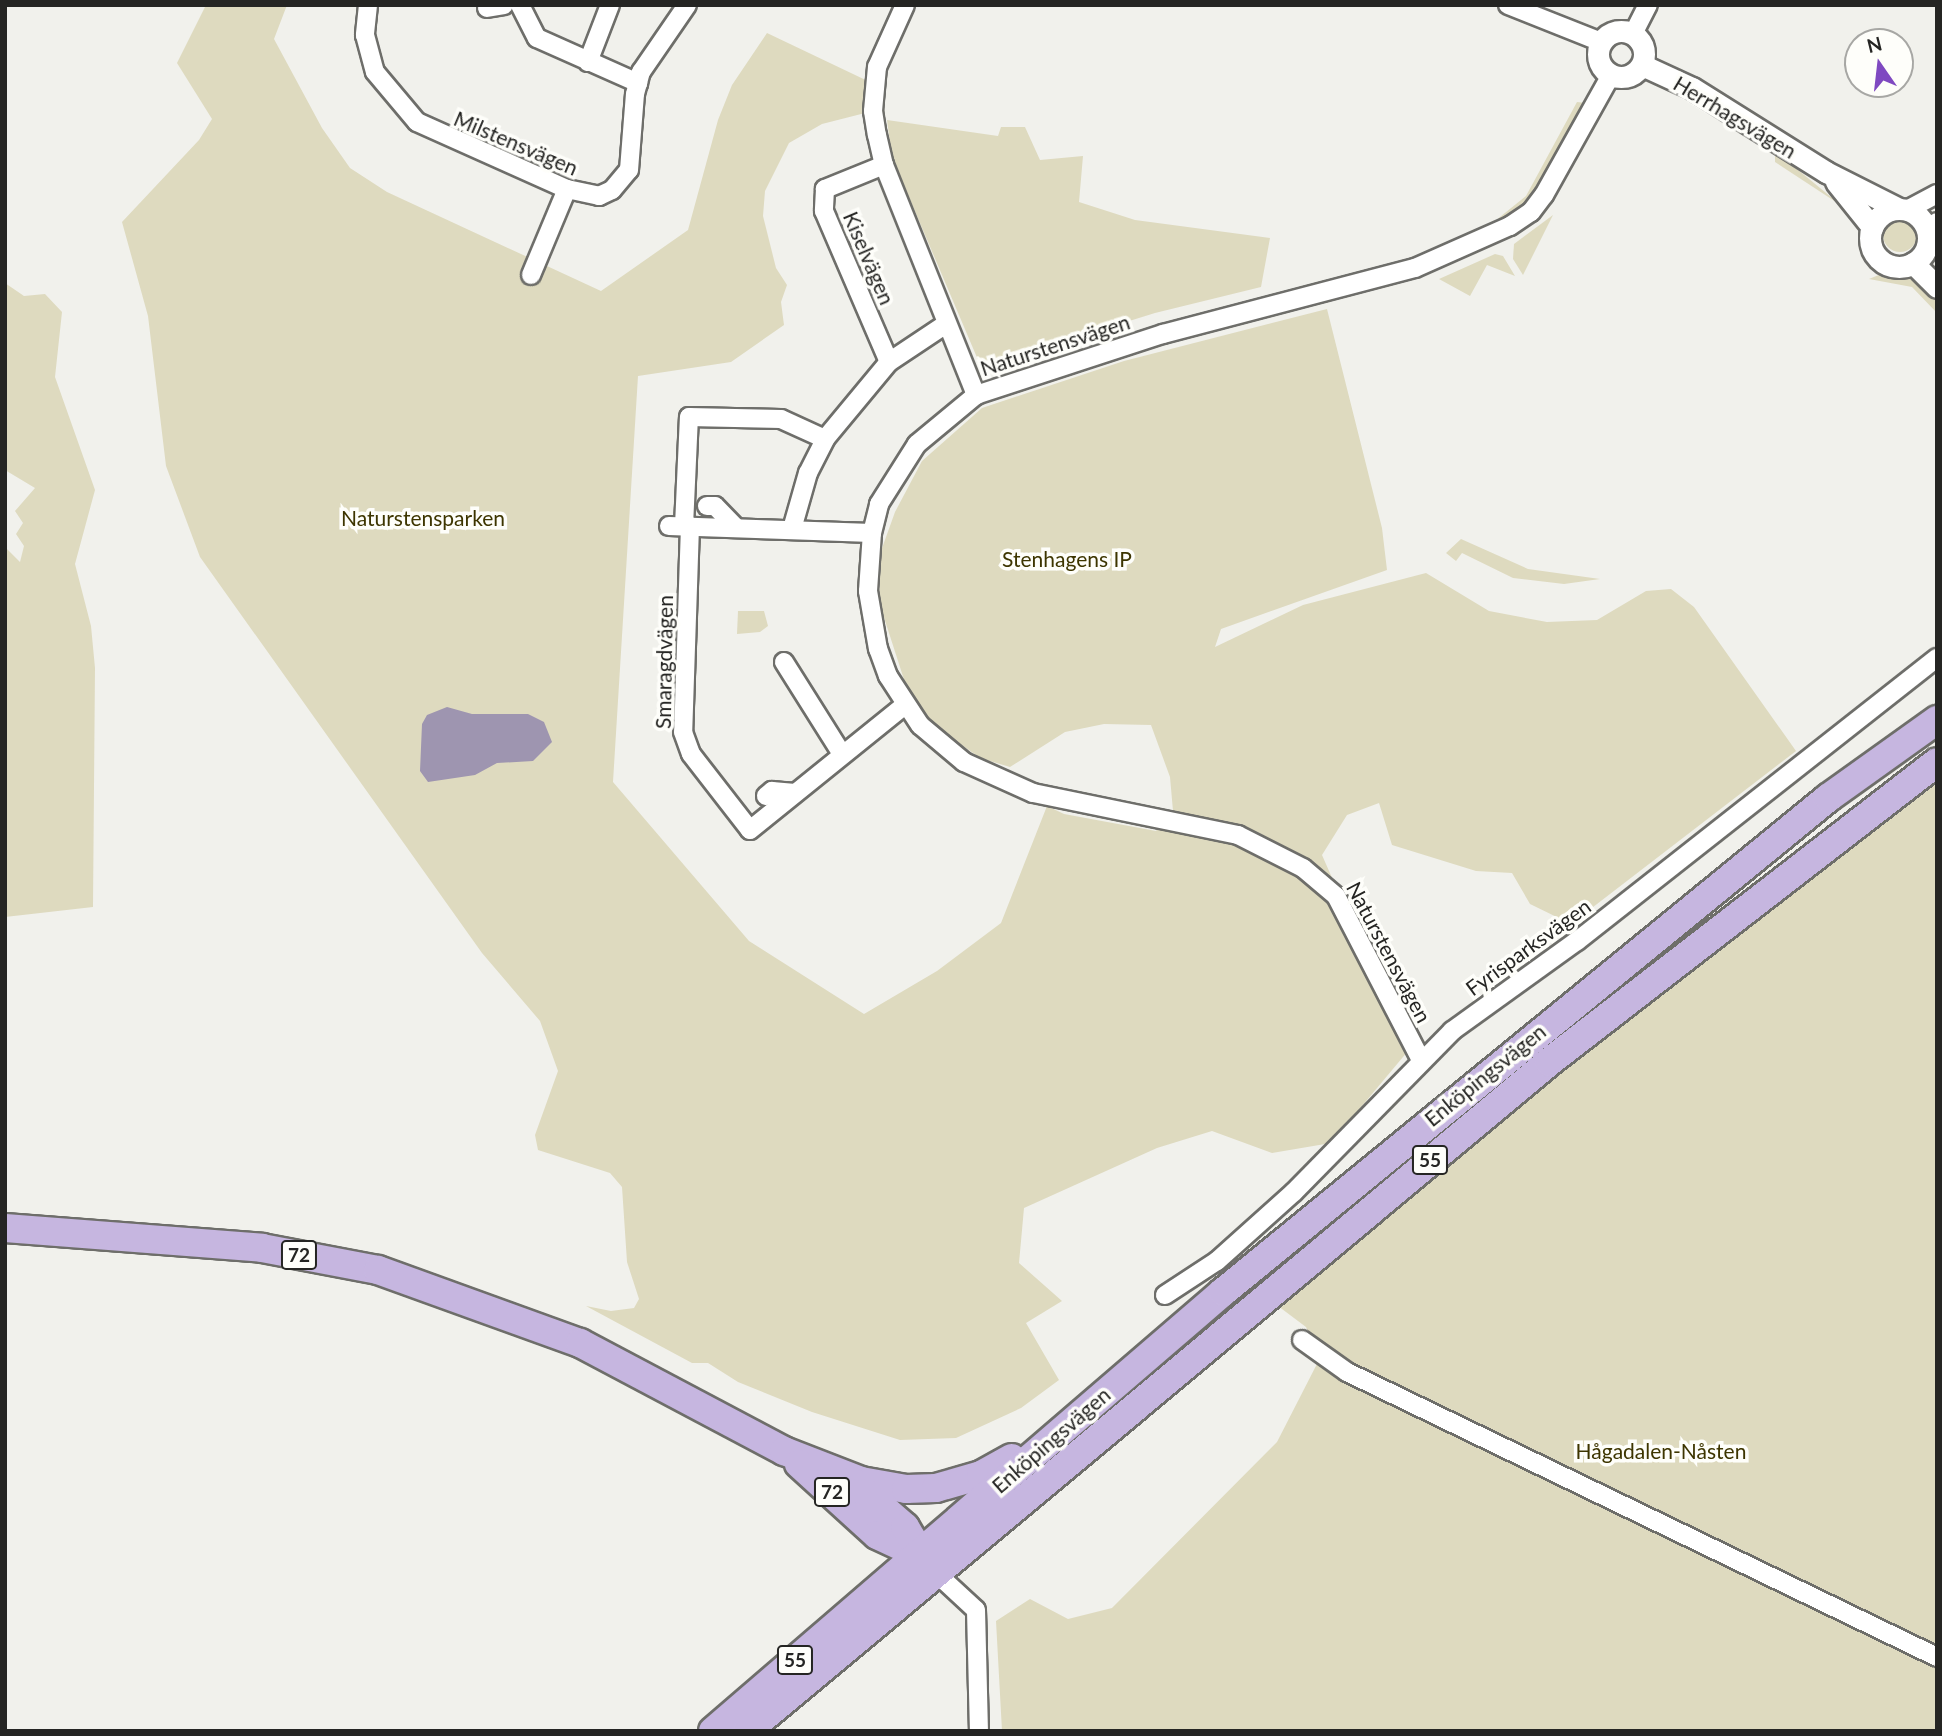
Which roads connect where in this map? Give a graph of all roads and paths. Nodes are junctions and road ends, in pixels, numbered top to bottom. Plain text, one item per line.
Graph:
1 (368, 5) edge
2 (520, 5) edge
3 (610, 5) edge
4 (687, 5) edge
5 (1508, 5) edge
6 (1648, 5) edge
7 (901, 7) edge
8 (1633, 34) junction
9 (1601, 42) junction
10 (588, 62) junction
11 (1642, 65) junction
12 (1611, 75) junction
13 (638, 83) junction
14 (884, 165) junction
15 (1826, 172) junction
16 (566, 189) junction
17 (1937, 194) edge
18 (1902, 209) junction
19 (1872, 227) junction
20 (1932, 239) edge
21 (1913, 262) junction
22 (531, 275) dead end
23 (1937, 287) edge
24 (946, 324) junction
25 (889, 362) junction
26 (976, 395) junction
27 (825, 439) junction
28 (707, 506) dead end
29 (681, 526) junction
30 (735, 527) junction
31 (792, 529) junction
32 (872, 533) junction
33 (1937, 658) edge
34 (784, 662) dead end
35 (905, 705) junction
36 (1937, 720) edge
37 (842, 754) junction
38 (1937, 762) edge
39 (795, 793) junction
40 (766, 796) dead end
41 (1420, 1058) junction
42 (5, 1228) edge
43 (1166, 1295) dead end
44 (1302, 1340) dead end
45 (1074, 1420) junction
46 (784, 1451) junction
47 (843, 1473) junction
48 (877, 1535) junction
49 (927, 1564) junction
50 (876, 1587) junction
51 (1937, 1657) edge
52 (713, 1731) edge
53 (747, 1731) edge
54 (979, 1731) edge

1 - 16 street, Milstensvägen
2 - 10 street
3 - 10 street
4 - 13 street, Milstensvägen
5 - 9 street
6 - 8 street
7 - 14 street
8 - 9 street
8 - 11 street
9 - 12 street
10 - 13 street
11 - 12 street
11 - 15 street, Herrhagsvägen
12 - 26 street, Naturstensvägen
13 - 16 street, Milstensvägen
14 - 24 street
14 - 25 street, Kiselvägen
15 - 18 street, Herrhagsvägen
15 - 19 street, Herrhagsvägen
16 - 22 street
17 - 18 street
18 - 19 street
18 - 20 street
19 - 21 street
20 - 21 street
21 - 23 street
24 - 25 street
24 - 26 street
25 - 27 street
26 - 32 street, Naturstensvägen
27 - 29 street
27 - 31 street
28 - 30 street
29 - 30 street
29 - 39 street, Smaragdvägen
30 - 31 street
31 - 32 street
32 - 35 street, Naturstensvägen
33 - 41 street, Fyrisparksvägen
34 - 37 street
35 - 37 street, Smaragdvägen
35 - 41 street, Naturstensvägen
36 - 45 main road, Enköpingsvägen / 55
37 - 39 street, Smaragdvägen
38 - 49 main road, Enköpingsvägen / 55
39 - 40 street
41 - 43 street, Fyrisparksvägen
42 - 46 main road, 72
44 - 51 street
45 - 47 main road
45 - 49 main road, Enköpingsvägen / 55
46 - 47 main road, 72
46 - 48 main road, 72
47 - 49 main road, 72
48 - 49 main road, 72
48 - 50 main road
49 - 50 main road, 55
49 - 53 main road, 55
49 - 54 street
50 - 52 main road, 55

